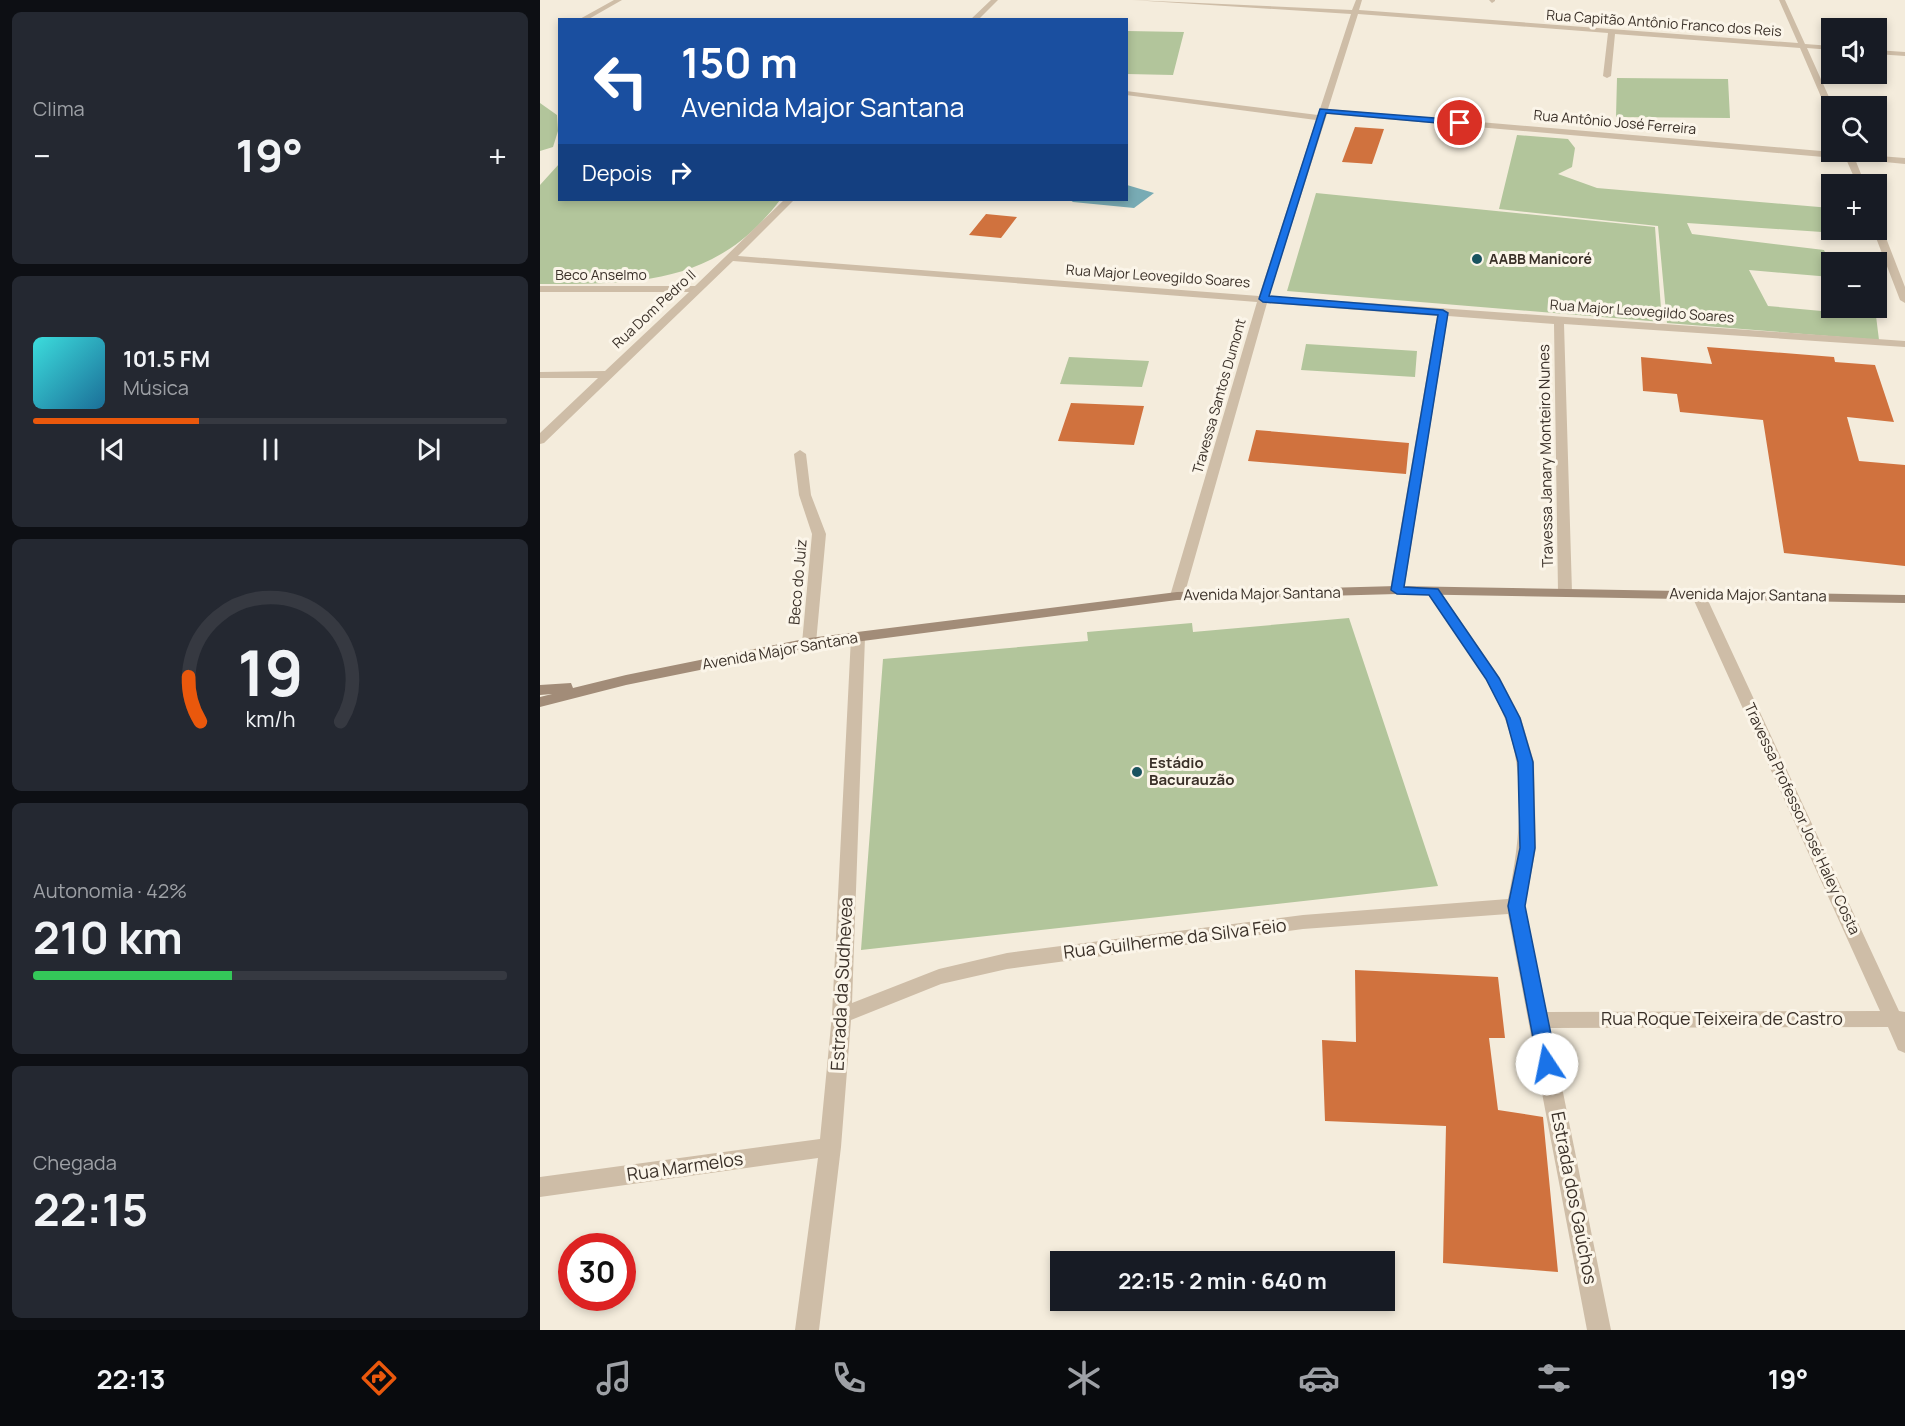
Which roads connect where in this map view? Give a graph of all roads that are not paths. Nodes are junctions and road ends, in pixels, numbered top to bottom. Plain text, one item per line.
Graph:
1 (619, 0) edge
2 (995, 0) edge
3 (1135, 0) edge
4 (1359, 0) edge
5 (1782, 0) edge
6 (1355, 12) junction
7 (585, 18) edge
8 (975, 18) edge
9 (1612, 31) junction
10 (1802, 46) junction
11 (1821, 47) edge
12 (1887, 53) edge
13 (1905, 54) edge
14 (1607, 76) dead end
15 (1128, 93) edge
16 (1824, 96) edge
17 (1321, 114) junction
18 (1821, 152) edge
19 (1887, 159) edge
20 (1905, 161) edge
21 (788, 201) edge
22 (1882, 240) edge
23 (732, 258) junction
24 (540, 289) edge
25 (698, 289) junction
26 (1263, 299) junction
27 (1905, 300) edge
28 (1443, 313) junction
29 (1559, 320) junction
30 (1905, 344) edge
31 (607, 374) junction
32 (540, 375) edge
33 (540, 440) edge
34 (800, 454) dead end
35 (1397, 590) junction
36 (1433, 591) junction
37 (1565, 592) junction
38 (1698, 594) junction
39 (1177, 596) junction
40 (1905, 599) edge
41 (858, 637) junction
42 (809, 643) junction
43 (626, 680) junction
44 (540, 690) edge
45 (540, 702) edge
46 (1516, 906) junction
47 (842, 1015) junction
48 (1899, 1019) edge
49 (1539, 1020) junction
50 (1905, 1044) edge
51 (830, 1147) junction
52 (540, 1187) edge
53 (807, 1330) edge
54 (1599, 1330) edge

1 - 7 street
2 - 8 street
3 - 6 street, Rua Capitão Antônio Franco dos Reis
4 - 6 street, Travessa Santos Dumont
5 - 10 street
6 - 9 street, Rua Capitão Antônio Franco dos Reis
6 - 17 street, Travessa Santos Dumont
9 - 10 street, Rua Capitão Antônio Franco dos Reis
9 - 14 street
10 - 11 street, Rua Capitão Antônio Franco dos Reis
10 - 16 street
12 - 13 street
15 - 17 street, Rua Antônio José Ferreira
17 - 18 street, Rua Antônio José Ferreira
17 - 26 street, Travessa Santos Dumont
19 - 20 street, Rua Antônio José Ferreira
21 - 23 street, Rua Dom Pedro II
22 - 27 street
23 - 25 street, Rua Dom Pedro II
23 - 26 street, Rua Major Leovegildo Soares
24 - 25 street, Beco Anselmo
25 - 31 street, Rua Dom Pedro II
26 - 28 street, Rua Major Leovegildo Soares
26 - 39 street, Travessa Santos Dumont
28 - 29 street, Rua Major Leovegildo Soares
28 - 35 street
29 - 30 street, Rua Major Leovegildo Soares
29 - 37 street, Travessa Janary Monteiro Nunes
31 - 32 street
31 - 33 street, Rua Dom Pedro II
34 - 42 street, Beco do Juiz
35 - 36 street, Avenida Major Santana
35 - 39 street, Avenida Major Santana
36 - 37 street, Avenida Major Santana
36 - 46 street, Estrada dos Gaúchos
37 - 38 street, Avenida Major Santana
38 - 40 street, Avenida Major Santana
38 - 48 street, Travessa Professor José Haley Costa
39 - 41 street, Avenida Major Santana
41 - 42 street, Avenida Major Santana
41 - 47 street, Estrada da Sudhevea
42 - 43 street, Avenida Major Santana
43 - 44 street, Avenida Major Santana
43 - 45 street, Avenida Major Santana
46 - 47 street, Rua Guilherme da Silva Feio
46 - 49 street, Estrada dos Gaúchos
47 - 51 street, Estrada da Sudhevea
48 - 49 street, Rua Roque Teixeira de Castro
48 - 50 street, Travessa Professor José Haley Costa
49 - 54 street, Estrada dos Gaúchos
51 - 52 street, Rua Marmelos
51 - 53 street, Estrada da Sudhevea

